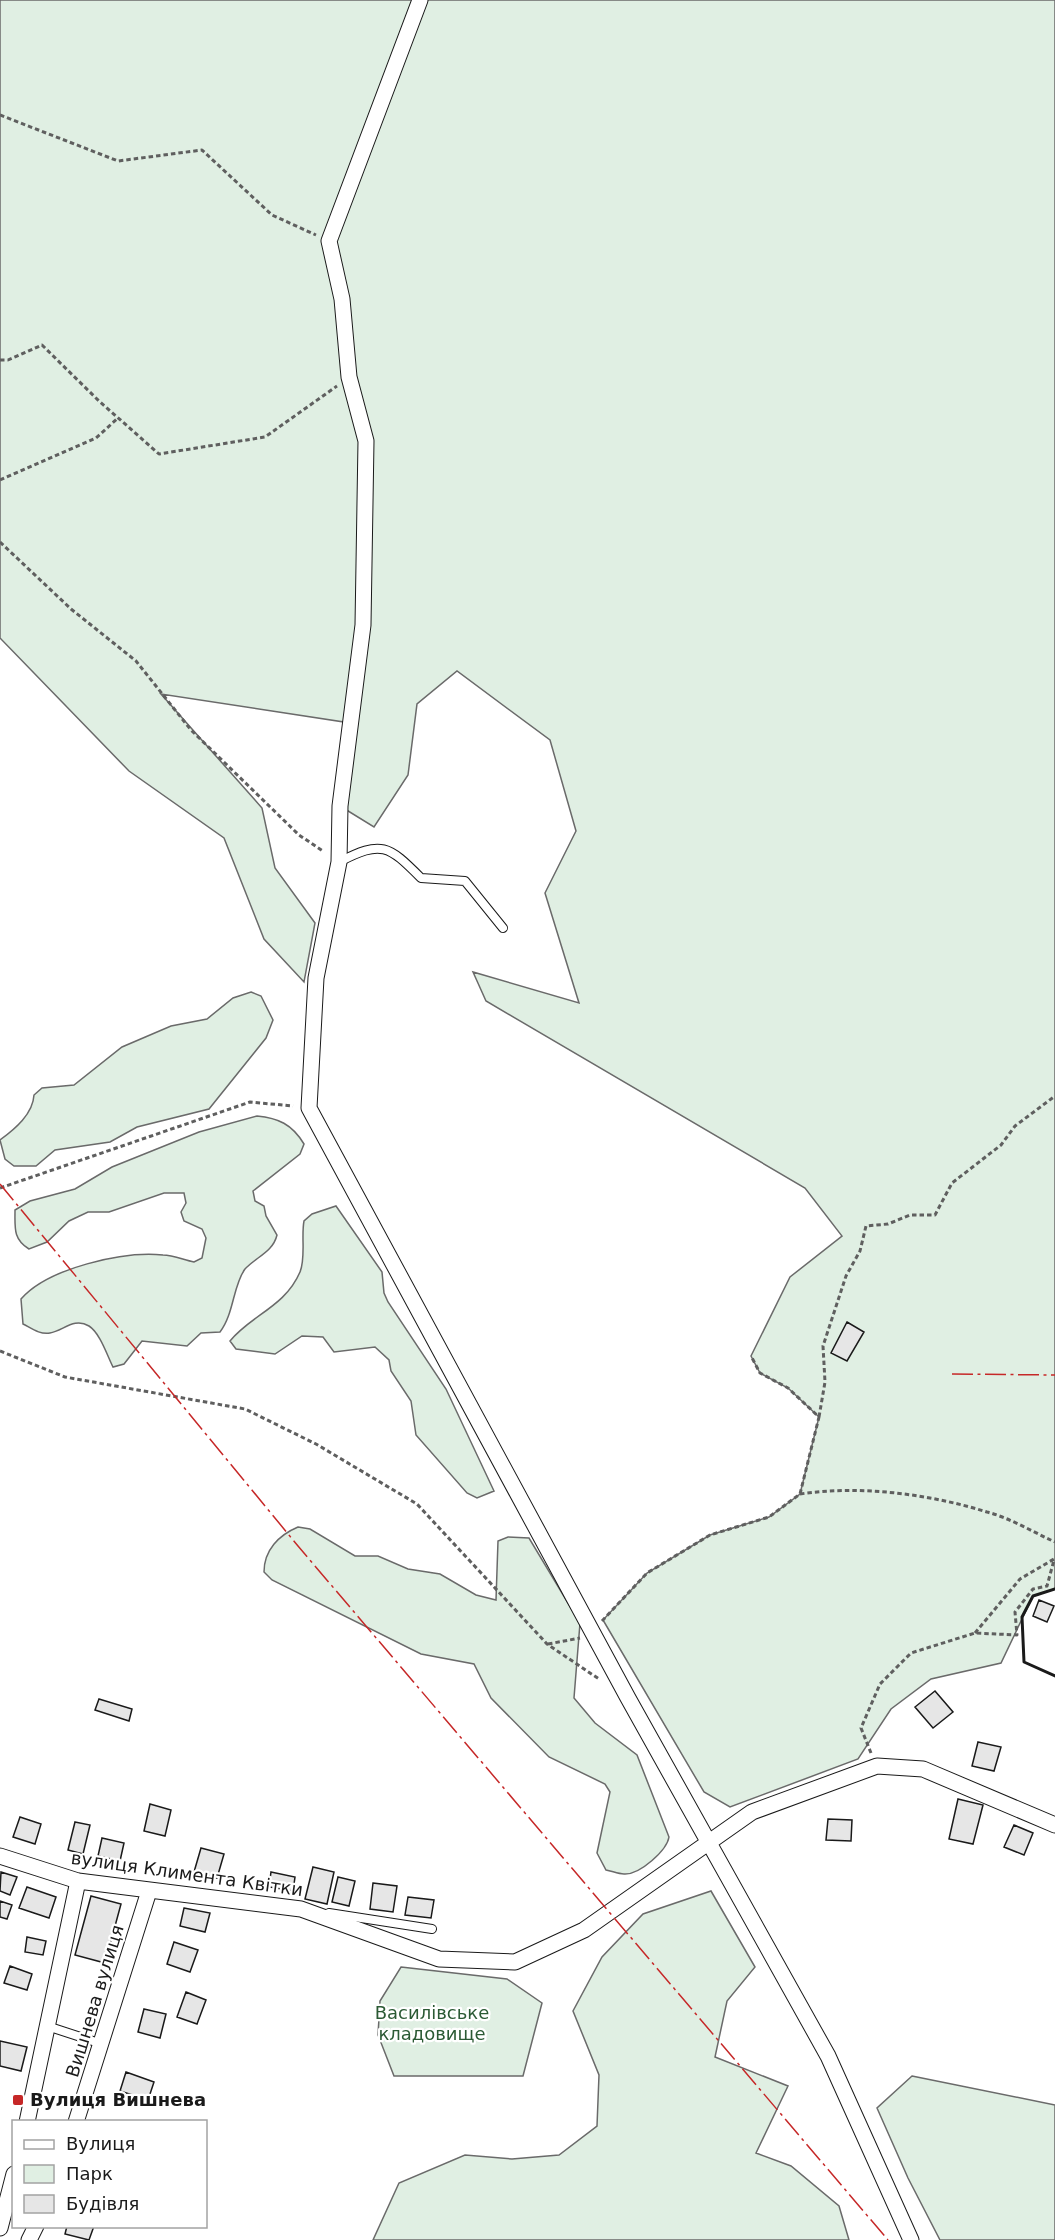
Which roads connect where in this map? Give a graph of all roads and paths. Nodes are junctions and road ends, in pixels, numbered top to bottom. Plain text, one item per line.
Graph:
1 (420, 0) edge
2 (0, 115) edge
3 (329, 241) junction
4 (0, 360) edge
5 (349, 377) junction
6 (118, 418) junction
7 (0, 480) edge
8 (0, 542) edge
9 (339, 862) junction
10 (503, 928) dead end
11 (1055, 1096) edge
12 (309, 1108) junction
13 (0, 1188) edge
14 (0, 1351) edge
15 (751, 1356) dead end
16 (819, 1417) junction
17 (800, 1494) junction
18 (1055, 1542) edge
19 (1054, 1559) edge
20 (603, 1620) dead end
21 (975, 1633) junction
22 (594, 1635) junction
23 (547, 1644) junction
24 (601, 1680) dead end
25 (877, 1766) junction
26 (1055, 1825) edge
27 (708, 1840) junction
28 (0, 1856) edge
29 (78, 1881) junction
30 (148, 1891) junction
31 (301, 1909) junction
32 (432, 1929) dead end
33 (47, 2026) junction
34 (102, 2043) junction
35 (27, 2120) edge
36 (76, 2120) edge
37 (12, 2182) edge
38 (0, 2228) edge
39 (911, 2240) edge

1 - 3 street
2 - 3 path
3 - 5 street
4 - 6 path
5 - 6 path
5 - 9 street
6 - 7 path
8 - 9 path
9 - 10 lane
9 - 12 street
11 - 16 path
12 - 13 path
12 - 22 street
14 - 23 path
15 - 16 path
16 - 17 path
17 - 18 path
17 - 20 path
19 - 21 path
19 - 21 path
21 - 25 path
22 - 23 path
22 - 27 street
23 - 24 path
25 - 26 street, вулиця Климента Квітки
25 - 27 street, вулиця Климента Квітки
27 - 31 street, вулиця Климента Квітки
27 - 39 street
28 - 29 street, вулиця Климента Квітки
29 - 30 street, вулиця Климента Квітки
29 - 33 street
30 - 31 street, вулиця Климента Квітки
30 - 34 street, Вишнева вулиця
31 - 32 lane
33 - 34 lane
33 - 35 street
34 - 36 street, Вишнева вулиця
37 - 38 street

